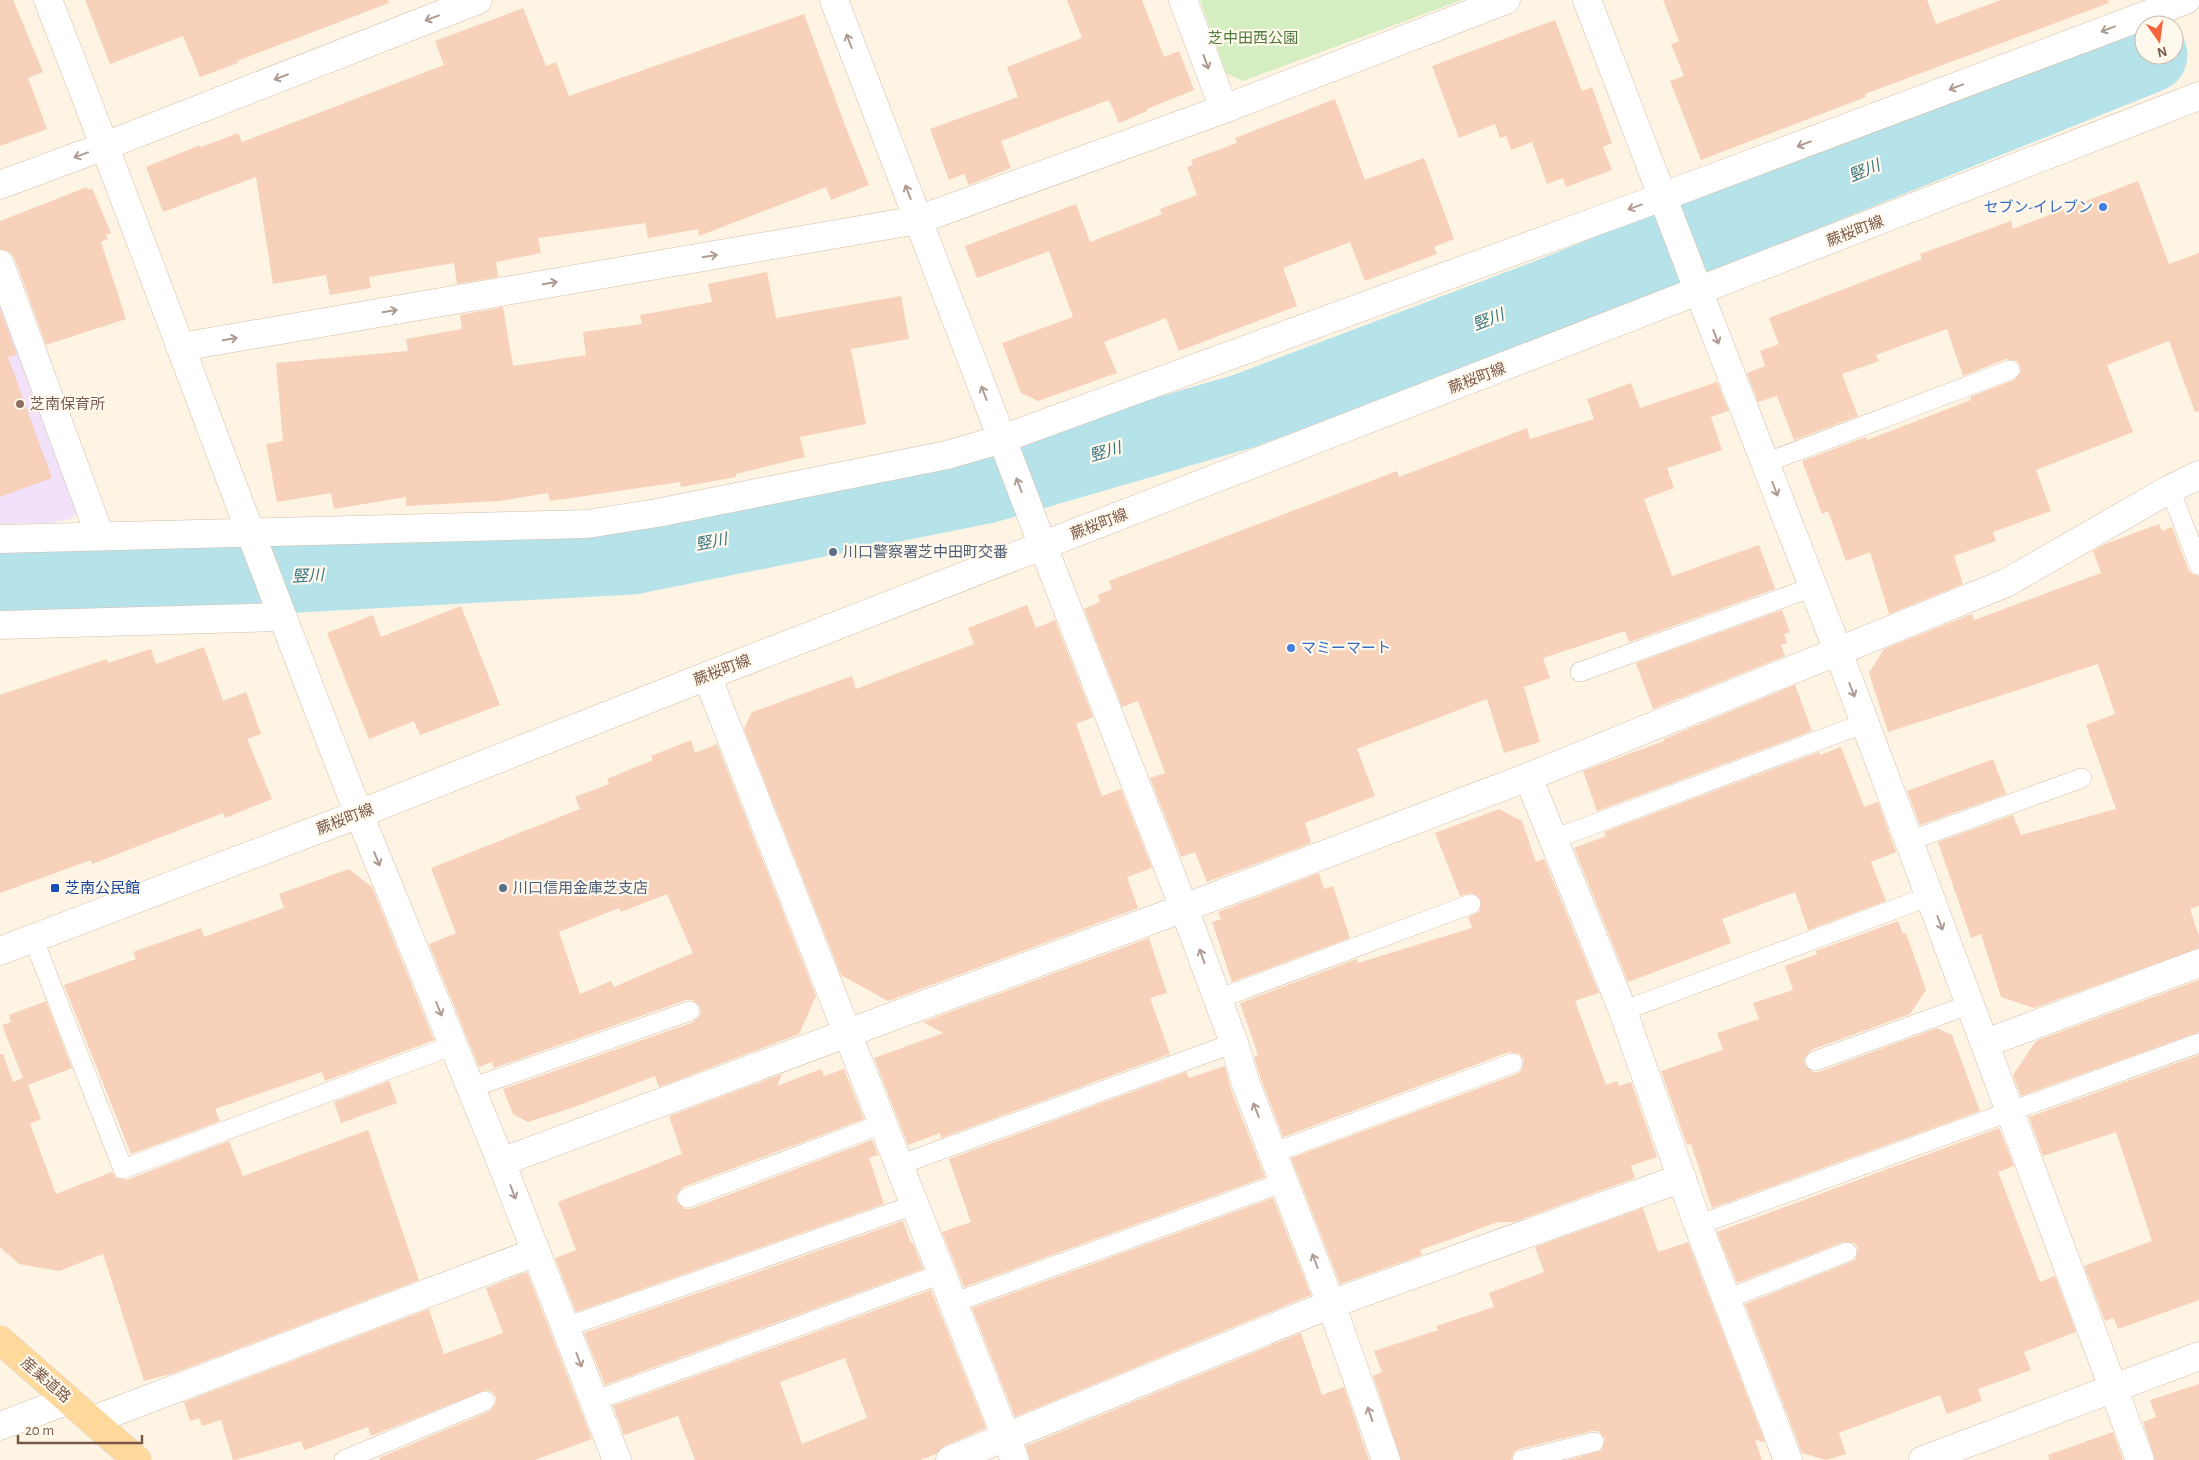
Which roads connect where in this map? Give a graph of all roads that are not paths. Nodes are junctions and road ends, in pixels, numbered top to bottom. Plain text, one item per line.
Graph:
1 (48, 0) edge
2 (478, 0) edge
3 (834, 0) edge
4 (1184, 0) edge
5 (1506, 0) edge
6 (1587, 0) edge
7 (2186, 0) edge
8 (2199, 96) edge
9 (1224, 109) junction
10 (105, 146) junction
11 (0, 185) edge
12 (1665, 207) junction
13 (918, 220) junction
14 (0, 264) edge
15 (1695, 283) junction
16 (182, 347) junction
17 (2010, 370) dead end
18 (1004, 446) junction
19 (1765, 463) junction
20 (2199, 475) edge
21 (2170, 489) junction
22 (100, 536) junction
23 (0, 539) edge
24 (253, 541) junction
25 (1043, 546) junction
26 (2199, 565) edge
27 (1813, 587) junction
28 (278, 610) junction
29 (0, 625) edge
30 (1838, 651) junction
31 (1580, 672) dead end
32 (707, 676) junction
33 (1865, 723) junction
34 (1528, 778) junction
35 (2082, 778) dead end
36 (358, 814) junction
37 (1554, 839) junction
38 (1909, 841) junction
39 (1930, 896) junction
40 (1471, 904) dead end
41 (1184, 908) junction
42 (33, 938) junction
43 (0, 951) edge
44 (2199, 963) edge
45 (1218, 999) junction
46 (1971, 1004) junction
47 (690, 1011) dead end
48 (1623, 1011) junction
49 (846, 1034) junction
50 (1234, 1043) junction
51 (1986, 1043) junction
52 (2199, 1043) edge
53 (454, 1045) junction
54 (1815, 1061) dead end
55 (1513, 1063) dead end
56 (471, 1088) junction
57 (2011, 1112) junction
58 (882, 1124) junction
59 (1273, 1153) junction
60 (501, 1162) junction
61 (899, 1166) junction
62 (1682, 1178) junction
63 (1284, 1182) junction
64 (687, 1198) dead end
65 (914, 1205) junction
66 (1698, 1225) junction
67 (536, 1252) junction
68 (1847, 1252) dead end
69 (941, 1274) junction
70 (1727, 1299) junction
71 (953, 1303) junction
72 (1331, 1304) junction
73 (566, 1327) junction
74 (0, 1340) edge
75 (2199, 1356) edge
76 (2113, 1388) junction
77 (69, 1400) junction
78 (485, 1401) dead end
79 (594, 1401) junction
80 (93, 1420) junction
81 (0, 1426) edge
82 (1594, 1442) dead end
83 (1011, 1449) edge
84 (138, 1460) edge
85 (344, 1460) edge
86 (617, 1460) edge
87 (950, 1460) edge
88 (1386, 1460) edge
89 (1522, 1460) edge
90 (1788, 1460) edge
91 (1923, 1460) edge
92 (2140, 1460) edge

1 - 10 street
2 -> 10 street
13 -> 3 street
4 -> 9 street
5 - 9 street
6 - 12 street
7 -> 12 street
8 - 15 street, 蕨桜町線
9 - 13 street
10 -> 11 street
10 - 16 street
12 - 15 street
12 -> 18 street
16 -> 13 street
18 -> 13 street
14 - 22 street
15 -> 19 street
15 - 25 street, 蕨桜町線
16 - 24 street
17 - 19 lane
18 - 24 street
25 -> 18 street
19 -> 27 street
20 - 21 street
21 - 26 lane
21 - 30 street
22 - 23 street
22 - 24 street
24 - 28 street
25 - 32 street, 蕨桜町線
25 - 41 street
27 - 30 street
27 - 31 lane
28 - 29 street
28 - 36 street
30 -> 33 street
30 - 34 street
32 - 36 street, 蕨桜町線
32 - 49 street
33 - 37 lane
33 - 38 street
34 - 37 street
34 - 41 street
35 - 38 lane
36 - 42 street, 蕨桜町線
36 -> 53 street
37 - 48 street
38 - 39 street
39 -> 46 street
39 - 48 lane
40 - 45 lane
45 -> 41 street
41 - 49 street
42 - 43 street, 蕨桜町線
42 - 53 lane
44 - 51 street
45 - 50 street
46 - 51 street
46 - 54 lane
47 - 56 lane
48 - 62 street
49 - 58 street
49 - 60 street
59 -> 50 street
50 - 61 lane
51 - 57 street
52 - 57 lane
53 - 56 street
55 - 59 lane
56 - 60 street
57 - 66 lane
57 - 76 street
58 - 61 street
58 - 64 lane
59 - 63 street
60 -> 67 street
61 - 65 street
62 - 66 street
62 - 72 street
63 - 71 lane
72 -> 63 street
65 - 69 street
65 - 73 lane
66 - 70 street
67 - 73 street
67 - 80 street
68 - 70 lane
69 - 71 street
69 - 79 lane
70 - 90 street
71 - 83 street
72 - 83 street
88 -> 72 street
73 -> 79 street
74 - 77 main road, 産業道路
75 - 76 street
76 - 91 street
76 - 92 street
77 - 80 main road, 産業道路
77 - 81 street
78 - 85 lane
79 - 86 street
80 - 84 main road, 産業道路
82 - 89 lane
83 - 87 street

